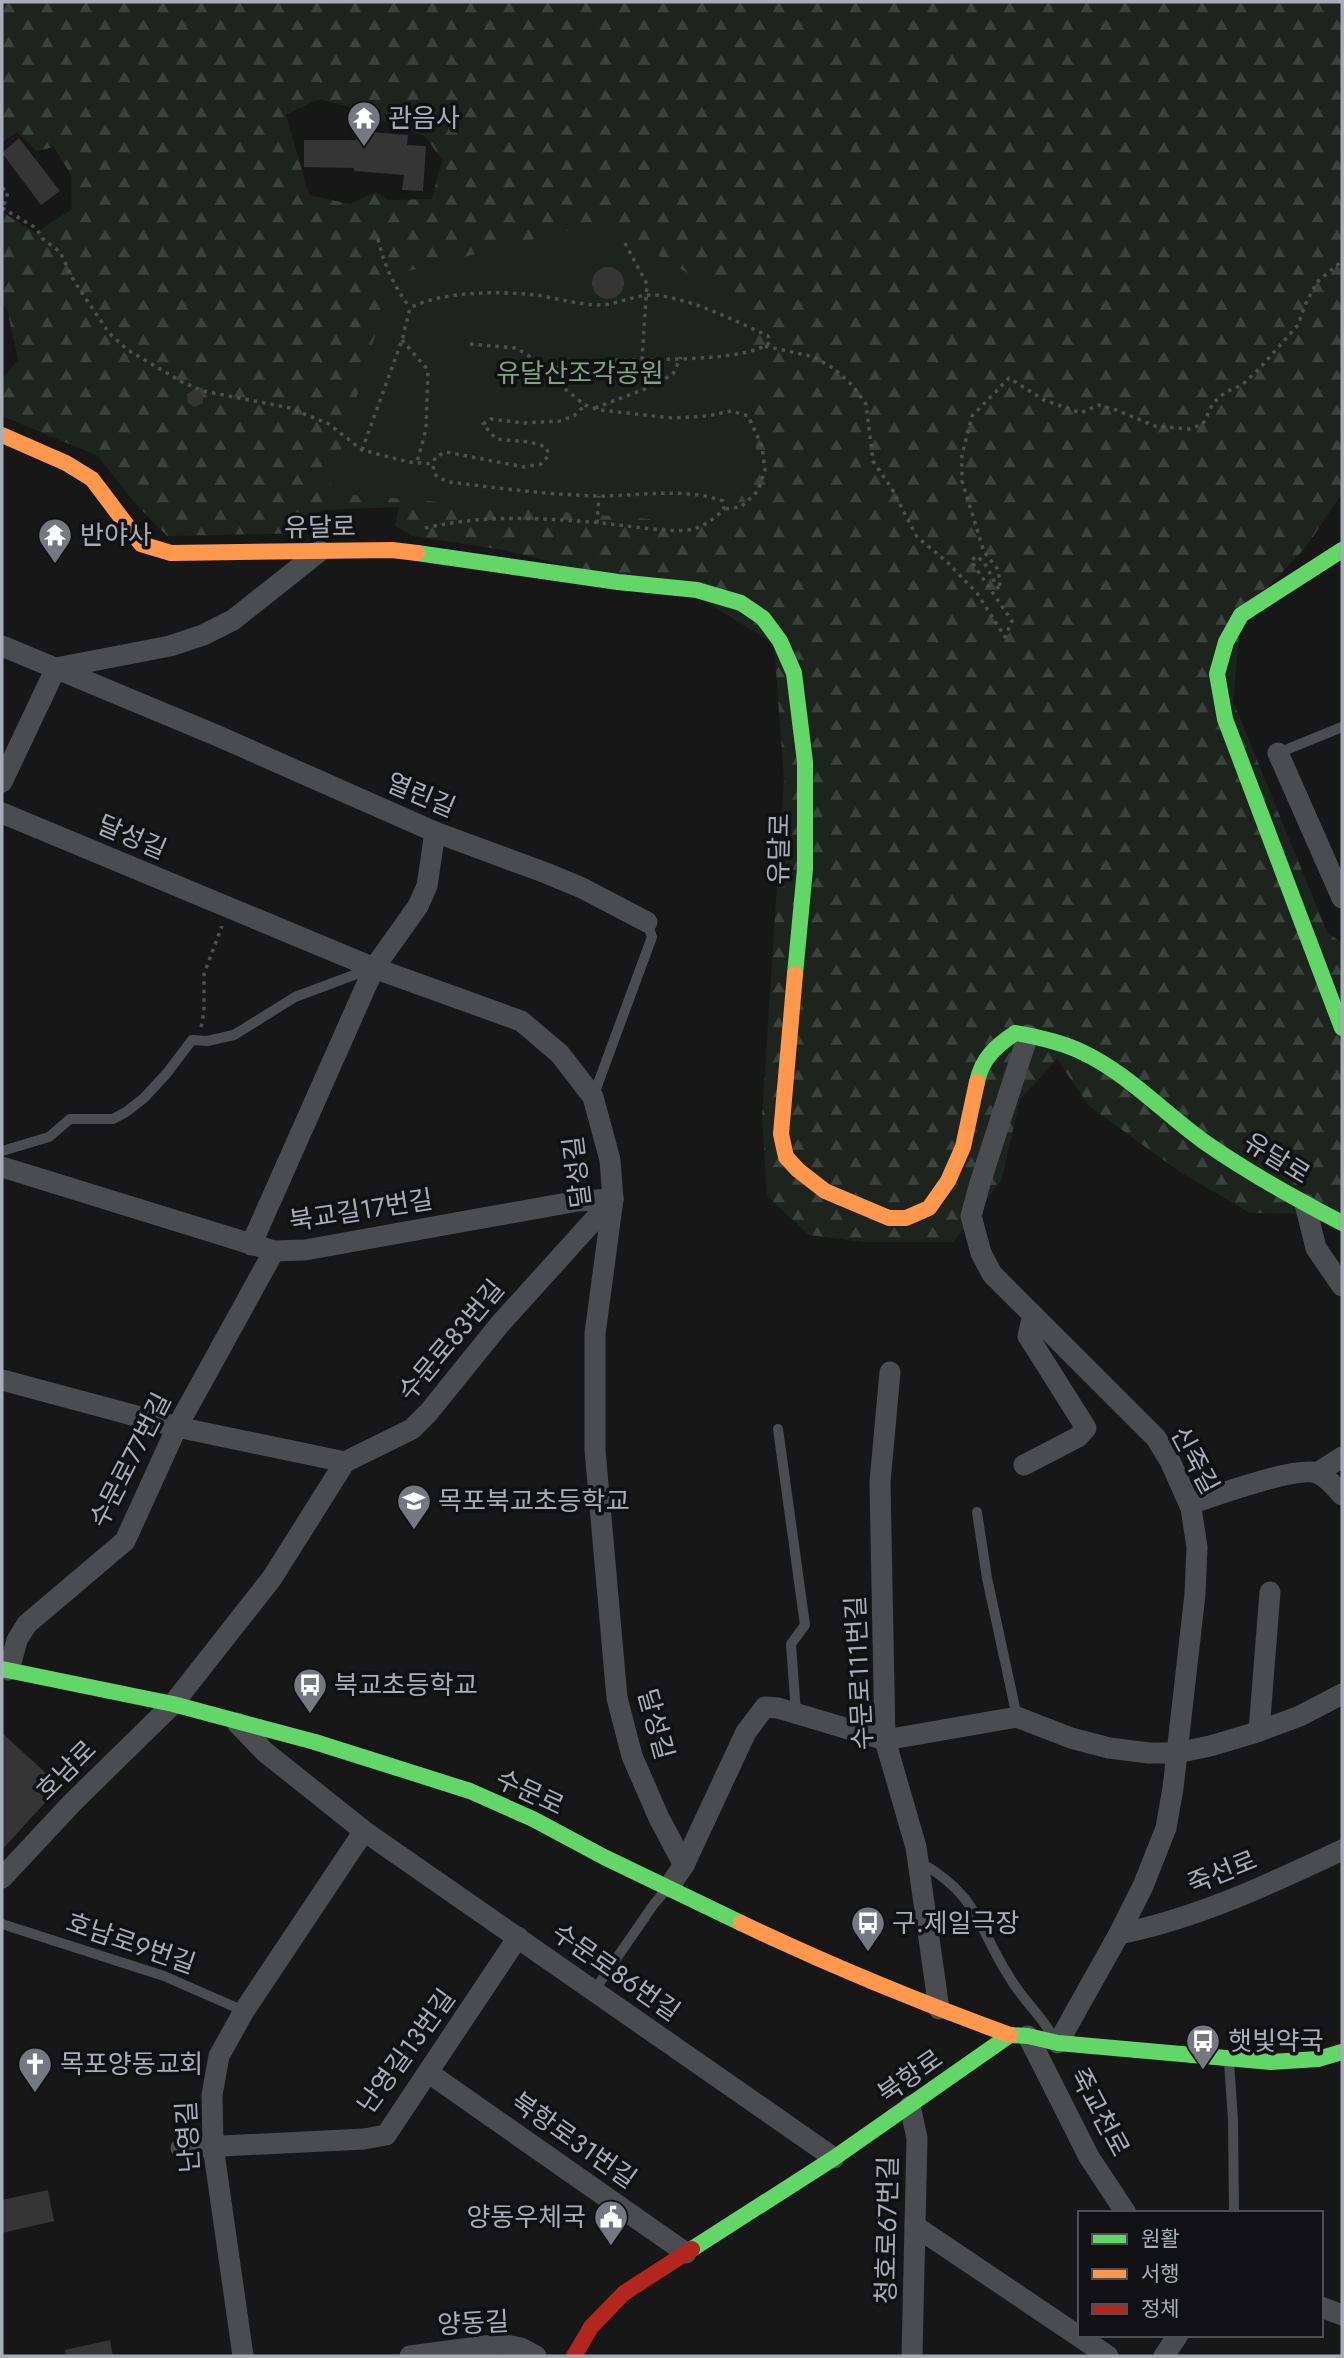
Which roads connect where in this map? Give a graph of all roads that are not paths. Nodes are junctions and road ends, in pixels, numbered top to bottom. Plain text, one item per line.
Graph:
1 (2, 435) edge
2 (1342, 550) edge
3 (320, 551) junction
4 (2, 646) edge
5 (56, 668) junction
6 (1342, 727) edge
7 (1278, 753) joint
8 (2, 782) edge
9 (3, 817) edge
10 (435, 832) junction
11 (1342, 898) edge
12 (648, 922) joint
13 (374, 968) junction
14 (1342, 1028) edge
15 (1028, 1035) junction
16 (593, 1097) junction
17 (2, 1151) edge
18 (2, 1167) edge
19 (613, 1199) junction
20 (1305, 1204) junction
21 (1342, 1223) edge
22 (251, 1245) junction
23 (274, 1251) junction
24 (1342, 1286) edge
25 (1032, 1315) junction
26 (890, 1372) dead end
27 (2, 1380) edge
28 (177, 1427) junction
29 (778, 1429) dead end
30 (1342, 1458) edge
31 (345, 1462) junction
32 (1024, 1465) dead end
33 (1317, 1473) junction
34 (1342, 1495) edge
35 (1190, 1504) junction
36 (977, 1512) dead end
37 (1270, 1592) dead end
38 (6, 1670) edge
39 (1342, 1694) edge
40 (173, 1704) junction
41 (796, 1713) junction
42 (1017, 1717) junction
43 (234, 1721) junction
44 (1259, 1731) junction
45 (885, 1740) junction
46 (1176, 1753) junction
47 (364, 1832) junction
48 (1342, 1850) edge
49 (918, 1861) junction
50 (684, 1865) junction
51 (2, 1878) edge
52 (669, 1887) junction
53 (2, 1924) edge
54 (1119, 1934) junction
55 (518, 1937) junction
56 (594, 1991) junction
57 (939, 2009) junction
58 (244, 2011) junction
59 (1019, 2036) junction
60 (1058, 2043) junction
61 (1342, 2052) edge
62 (1229, 2059) junction
63 (429, 2073) junction
64 (910, 2106) junction
65 (213, 2146) junction
66 (181, 2148) dead end
67 (834, 2158) junction
68 (1125, 2211) edge
69 (1234, 2211) edge
70 (915, 2227) junction
71 (686, 2253) junction
72 (1323, 2308) edge
73 (1342, 2315) edge
74 (1078, 2336) edge
75 (1080, 2337) edge
76 (1177, 2337) edge
77 (243, 2356) edge
78 (410, 2356) edge
79 (536, 2356) edge
80 (574, 2356) edge
81 (912, 2356) edge
82 (1108, 2356) edge
83 (1164, 2356) edge

1 - 3 street, 유달로
2 - 14 street
3 - 5 street
3 - 15 street, 유달로
4 - 5 street, 열린길
5 - 8 street
5 - 10 street, 열린길
6 - 7 lane
7 - 11 street
9 - 13 street, 달성길
10 - 12 street, 열린길
10 - 13 street
12 - 16 lane, 열린길
13 - 16 street, 달성길
13 - 17 lane
13 - 22 street
15 - 20 street, 유달로
15 - 25 street, 신죽길
16 - 19 street, 달성길
18 - 22 street, 북교길17번길
19 - 23 street, 북교길17번길
19 - 31 street, 수문로83번길
19 - 50 street, 달성길
20 - 21 street, 유달로
20 - 24 street
22 - 23 street, 북교길17번길
23 - 28 street, 수문로77번길
25 - 32 street
25 - 35 street, 신죽길
26 - 45 street, 수문로111번길
27 - 28 street
28 - 31 street
28 - 38 street, 수문로77번길
29 - 41 lane
30 - 33 street
31 - 40 street
33 - 34 street
33 - 35 street
35 - 46 street, 신죽길
36 - 42 lane
37 - 44 street
38 - 40 street, 수문로
39 - 44 street
40 - 43 street, 수문로
40 - 51 street, 호남로
41 - 45 street
41 - 50 street
42 - 45 street
42 - 46 street
43 - 47 street, 수문로86번길
43 - 52 street, 수문로
44 - 46 street
45 - 49 street, 수문로111번길
46 - 54 street, 신죽길
47 - 55 street, 수문로86번길
47 - 58 street, 난영길
48 - 54 street, 죽선로
49 - 57 street, 수문로111번길
49 - 60 lane
50 - 52 street
52 - 56 lane
52 - 57 street, 수문로
53 - 58 lane, 호남로9번길
54 - 60 street, 신죽길
55 - 56 street, 수문로86번길
55 - 63 street, 난영길13번길
56 - 67 street, 수문로86번길
57 - 59 street, 수문로
58 - 65 street, 난영길
59 - 60 street
59 - 64 street, 북항로
59 - 68 street, 죽교천로
60 - 62 street
61 - 62 street
62 - 69 lane
63 - 65 street, 난영길13번길
63 - 71 street, 북항로31번길
64 - 67 street, 북항로
64 - 70 street, 청호로67번길
65 - 66 street, 난영길13번길
65 - 77 street, 난영길
67 - 71 street, 북항로
70 - 74 street
70 - 81 street, 청호로67번길
71 - 80 street, 북항로
72 - 73 street
75 - 82 street
76 - 83 street
78 - 79 street, 양동길

